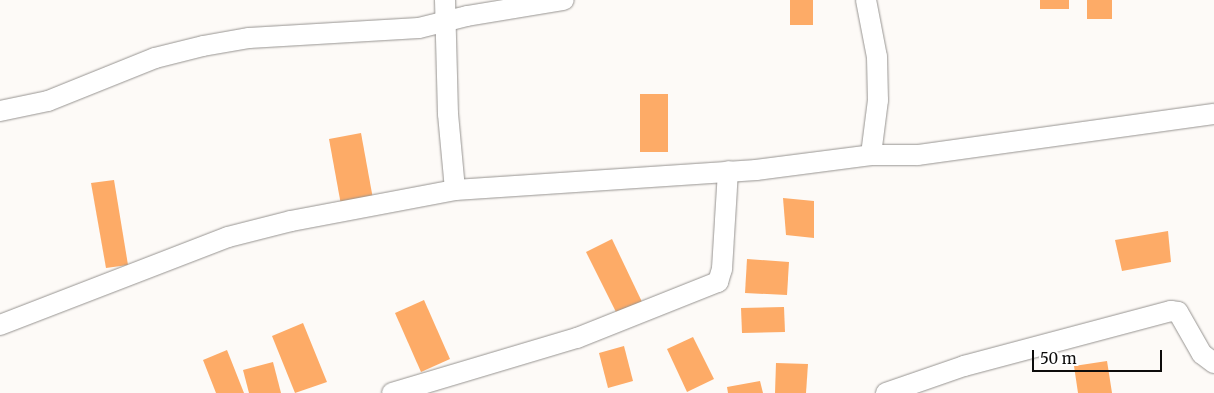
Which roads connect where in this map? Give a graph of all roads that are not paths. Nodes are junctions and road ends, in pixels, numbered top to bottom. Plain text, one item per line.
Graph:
1 (445, 0) edge
2 (564, 0) edge
3 (866, 0) edge
4 (447, 21) junction
5 (0, 110) edge
6 (1214, 114) edge
7 (871, 154) junction
8 (728, 171) junction
9 (455, 190) junction
10 (0, 325) edge
11 (1214, 364) edge
12 (392, 393) edge
13 (886, 393) edge

1 - 4 street
2 - 4 street
3 - 7 street
4 - 5 street
4 - 9 street
6 - 7 street
7 - 8 street
8 - 9 street
8 - 12 street
9 - 10 street
11 - 13 street

